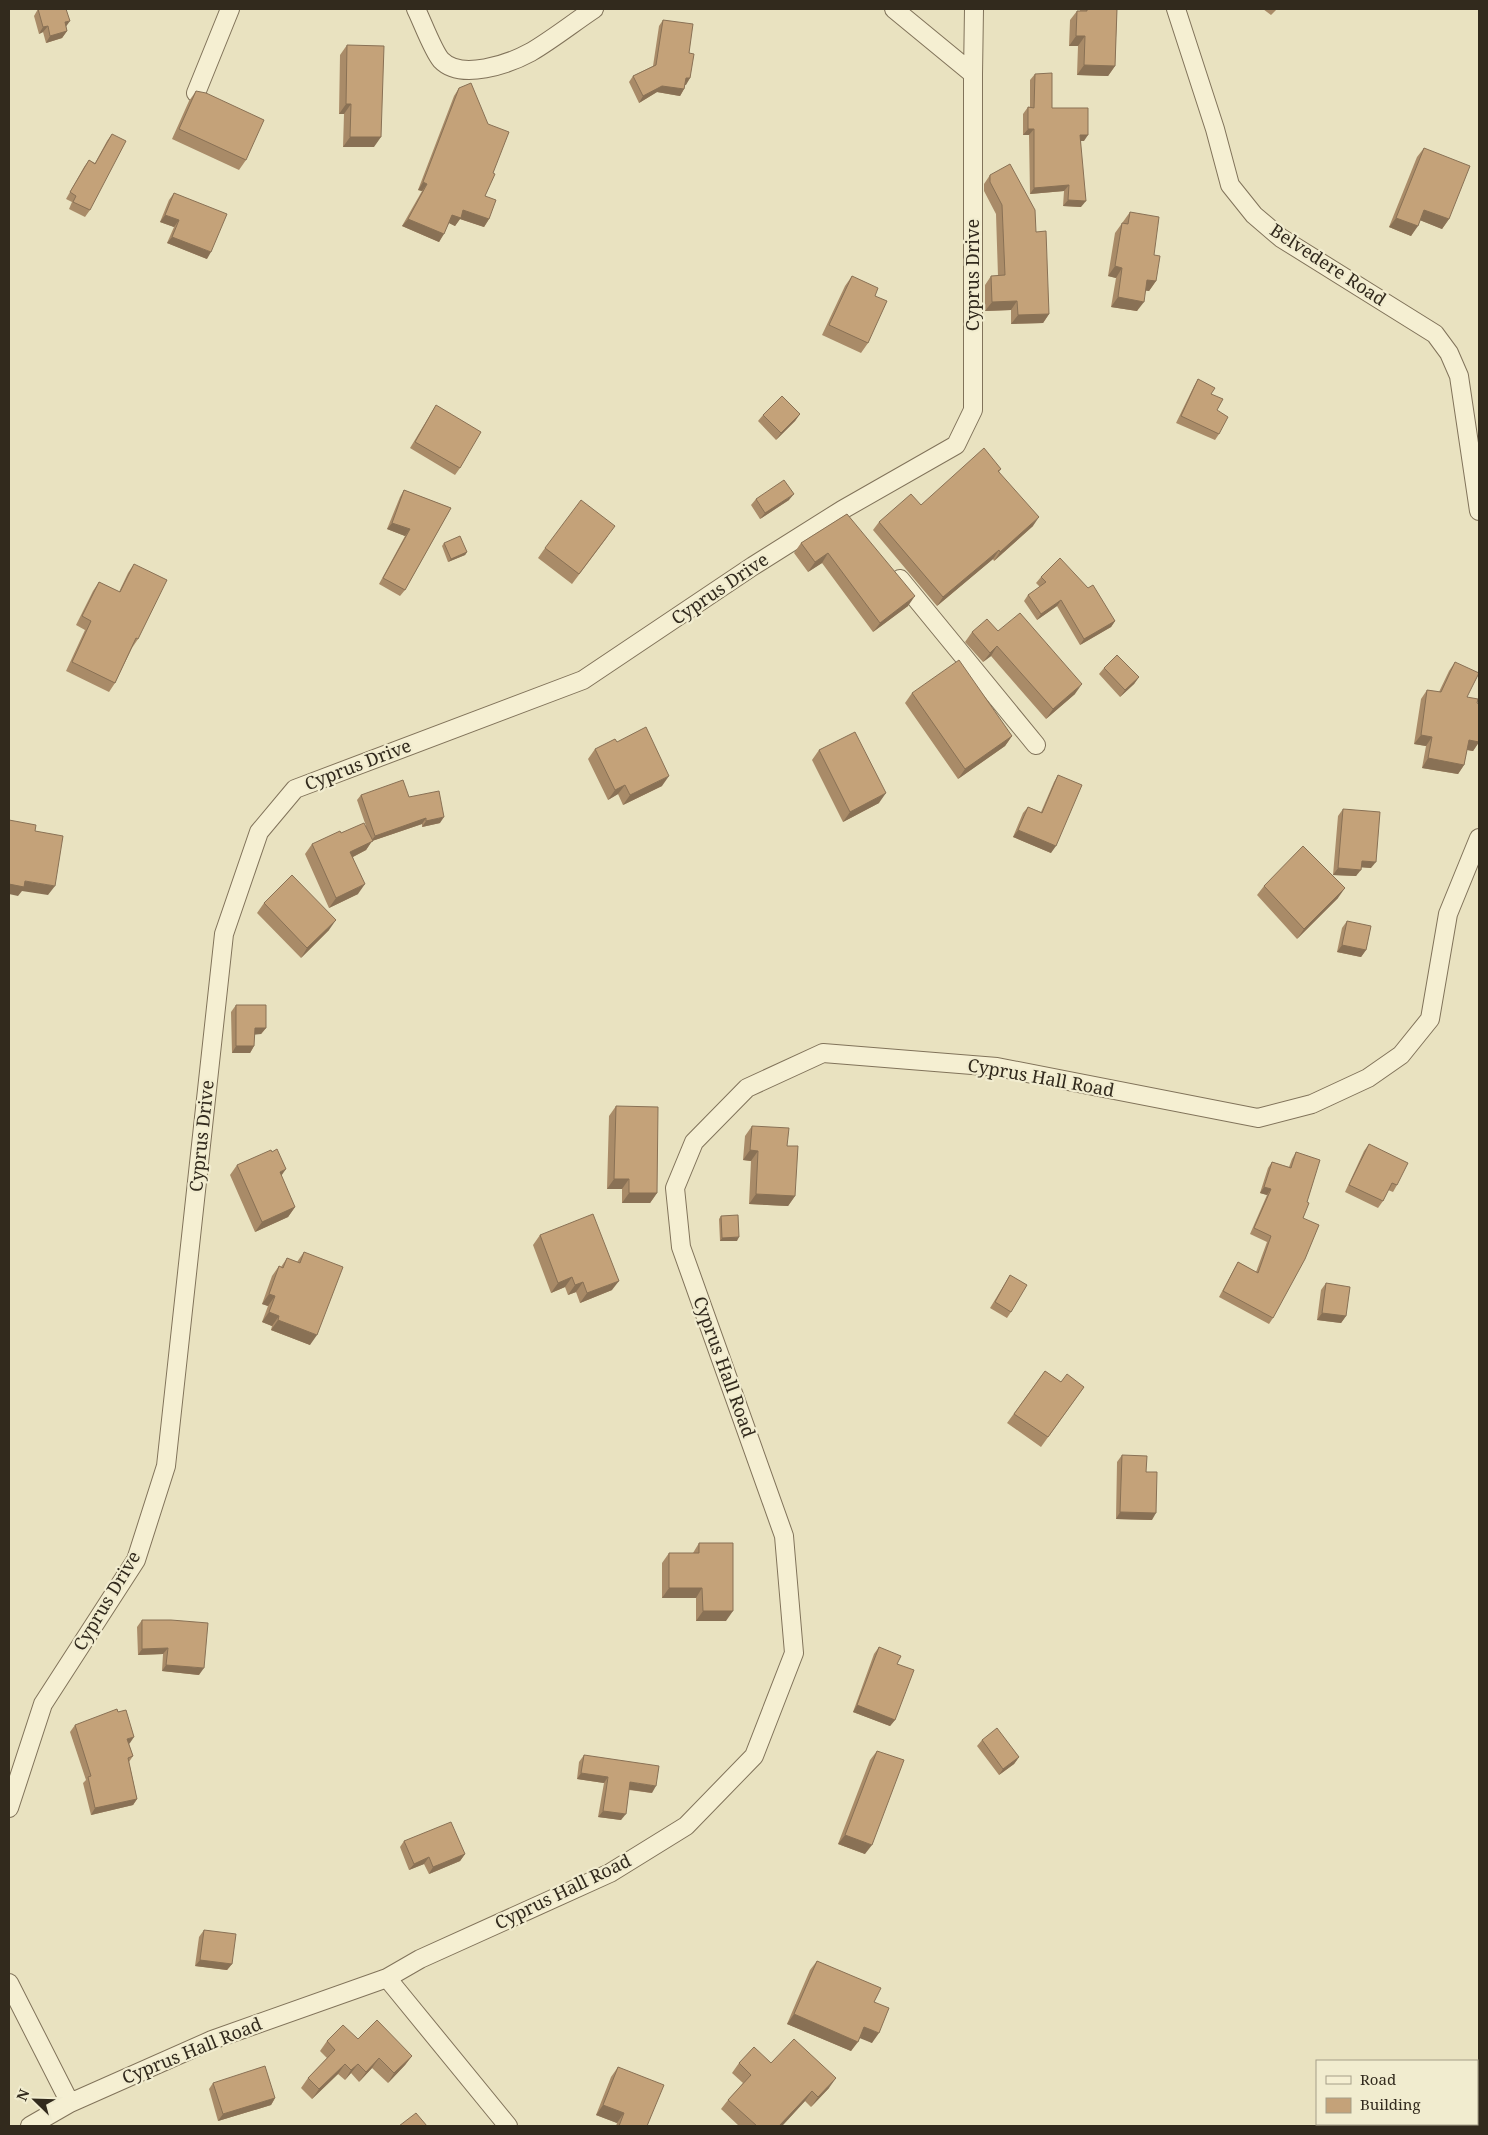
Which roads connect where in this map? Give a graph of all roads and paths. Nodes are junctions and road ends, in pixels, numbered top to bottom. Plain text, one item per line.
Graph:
1 (230, 9) edge
2 (416, 9) edge
3 (594, 9) edge
4 (894, 9) edge
5 (974, 9) edge
6 (1176, 9) edge
7 (973, 74) junction
8 (196, 93) edge
9 (842, 510) junction
10 (1479, 511) edge
11 (855, 525) edge
12 (886, 563) edge
13 (1036, 745) dead end
14 (1479, 838) edge
15 (9, 1808) edge
16 (387, 1978) junction
17 (9, 1983) edge
18 (70, 2103) junction
19 (30, 2126) edge
20 (508, 2126) edge

1 - 8 street
2 - 3 street
4 - 7 street
5 - 7 street
6 - 10 street, Belvedere Road
7 - 9 street, Cyprus Drive
9 - 11 street
9 - 15 street, Cyprus Drive
12 - 13 street
14 - 16 street, Cyprus Hall Road
16 - 18 street, Cyprus Hall Road
16 - 20 street
17 - 18 street
18 - 19 street, Cyprus Hall Road

